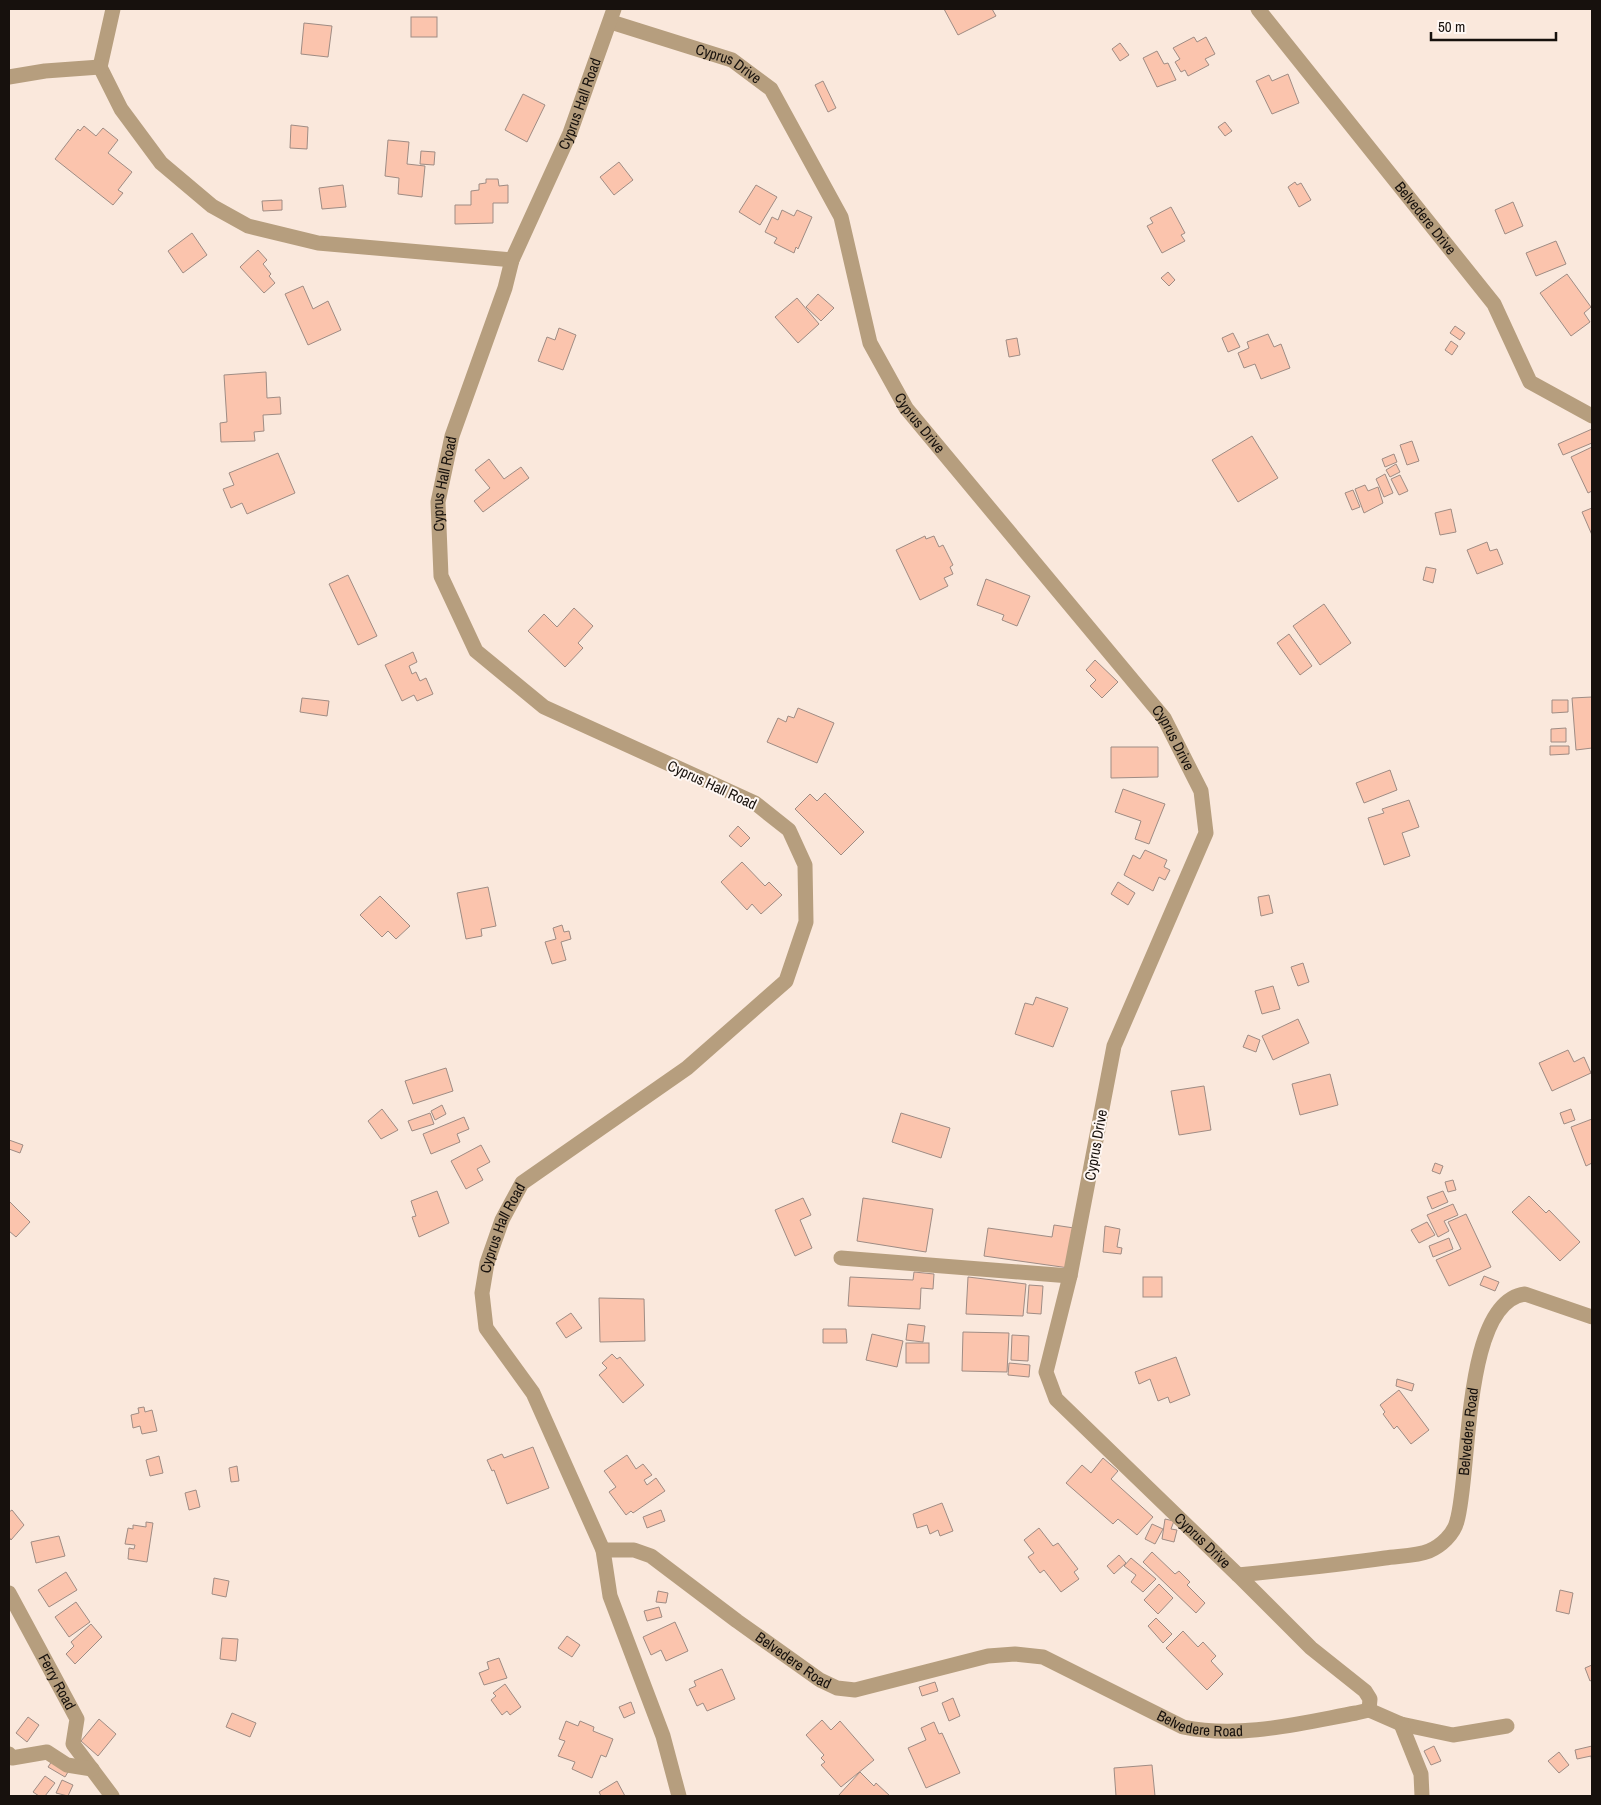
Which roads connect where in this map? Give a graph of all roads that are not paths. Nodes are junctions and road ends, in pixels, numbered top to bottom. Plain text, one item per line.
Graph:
1 (113, 9) edge
2 (1258, 9) edge
3 (613, 16) edge
4 (100, 67) junction
5 (9, 77) edge
6 (512, 260) junction
7 (1592, 416) edge
8 (841, 1258) dead end
9 (1070, 1276) junction
10 (1592, 1317) edge
11 (603, 1550) junction
12 (1238, 1575) junction
13 (9, 1593) edge
14 (1370, 1710) junction
15 (1401, 1724) junction
16 (1507, 1726) dead end
17 (9, 1754) edge
18 (92, 1769) junction
19 (112, 1796) edge
20 (679, 1796) edge
21 (1422, 1796) edge

1 - 4 street
2 - 7 street, Belvedere Drive
3 - 6 street, Cyprus Hall Road
3 - 9 street, Cyprus Drive
4 - 5 street
4 - 6 street
6 - 11 street, Cyprus Hall Road
8 - 9 street
9 - 12 street, Cyprus Drive
10 - 12 street, Belvedere Road
11 - 14 street, Belvedere Road
11 - 20 street
12 - 14 street
13 - 18 street, Ferry Road
14 - 15 street
15 - 16 street
15 - 21 street
17 - 18 street
18 - 19 street, Ferry Road

